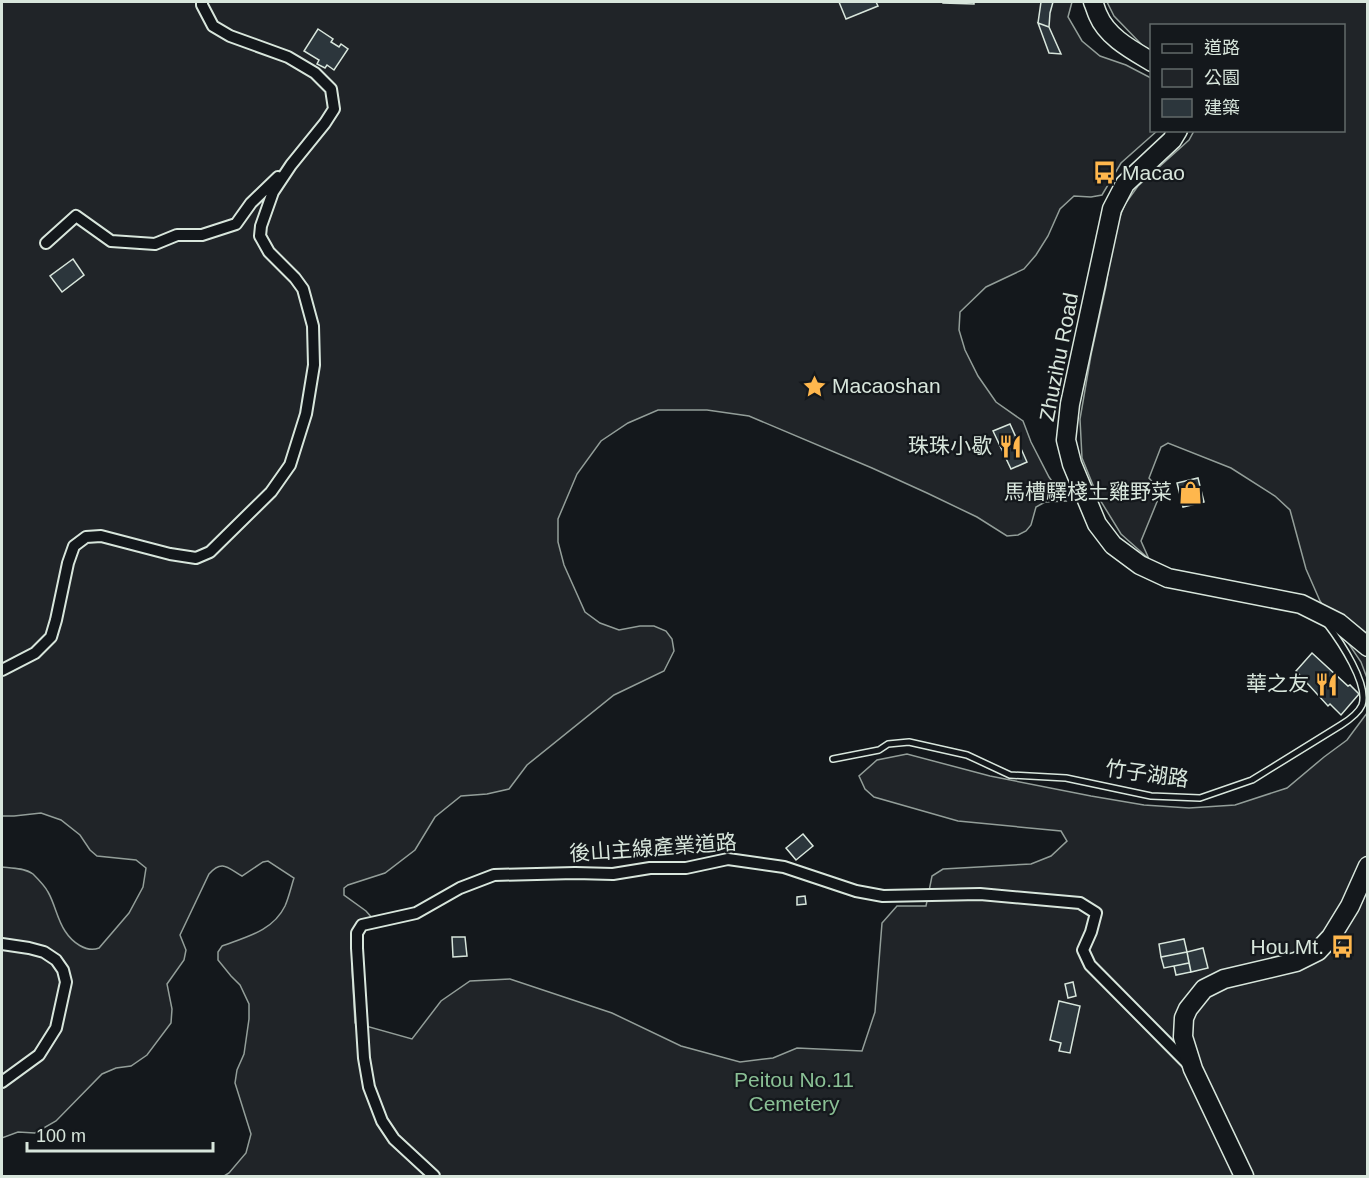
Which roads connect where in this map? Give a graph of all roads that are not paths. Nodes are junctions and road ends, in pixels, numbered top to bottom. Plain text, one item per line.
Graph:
1 (202, 2) edge
2 (1093, 2) edge
3 (1150, 61) edge
4 (1177, 132) edge
5 (291, 165) junction
6 (46, 243) dead end
7 (1311, 608) junction
8 (1368, 648) edge
9 (2, 669) edge
10 (833, 759) dead end
11 (1368, 866) edge
12 (2, 944) edge
13 (1193, 1069) junction
14 (2, 1082) edge
15 (434, 1176) edge
16 (1244, 1176) edge

1 - 5 street
2 - 3 main road
4 - 7 main road, Zhuzihu Road
5 - 6 street
5 - 9 street
7 - 8 main road, Zhuzihu Road
7 - 10 lane, 竹子湖路
11 - 13 main road
12 - 14 street
13 - 15 street, 後山主線產業道路
13 - 16 main road

